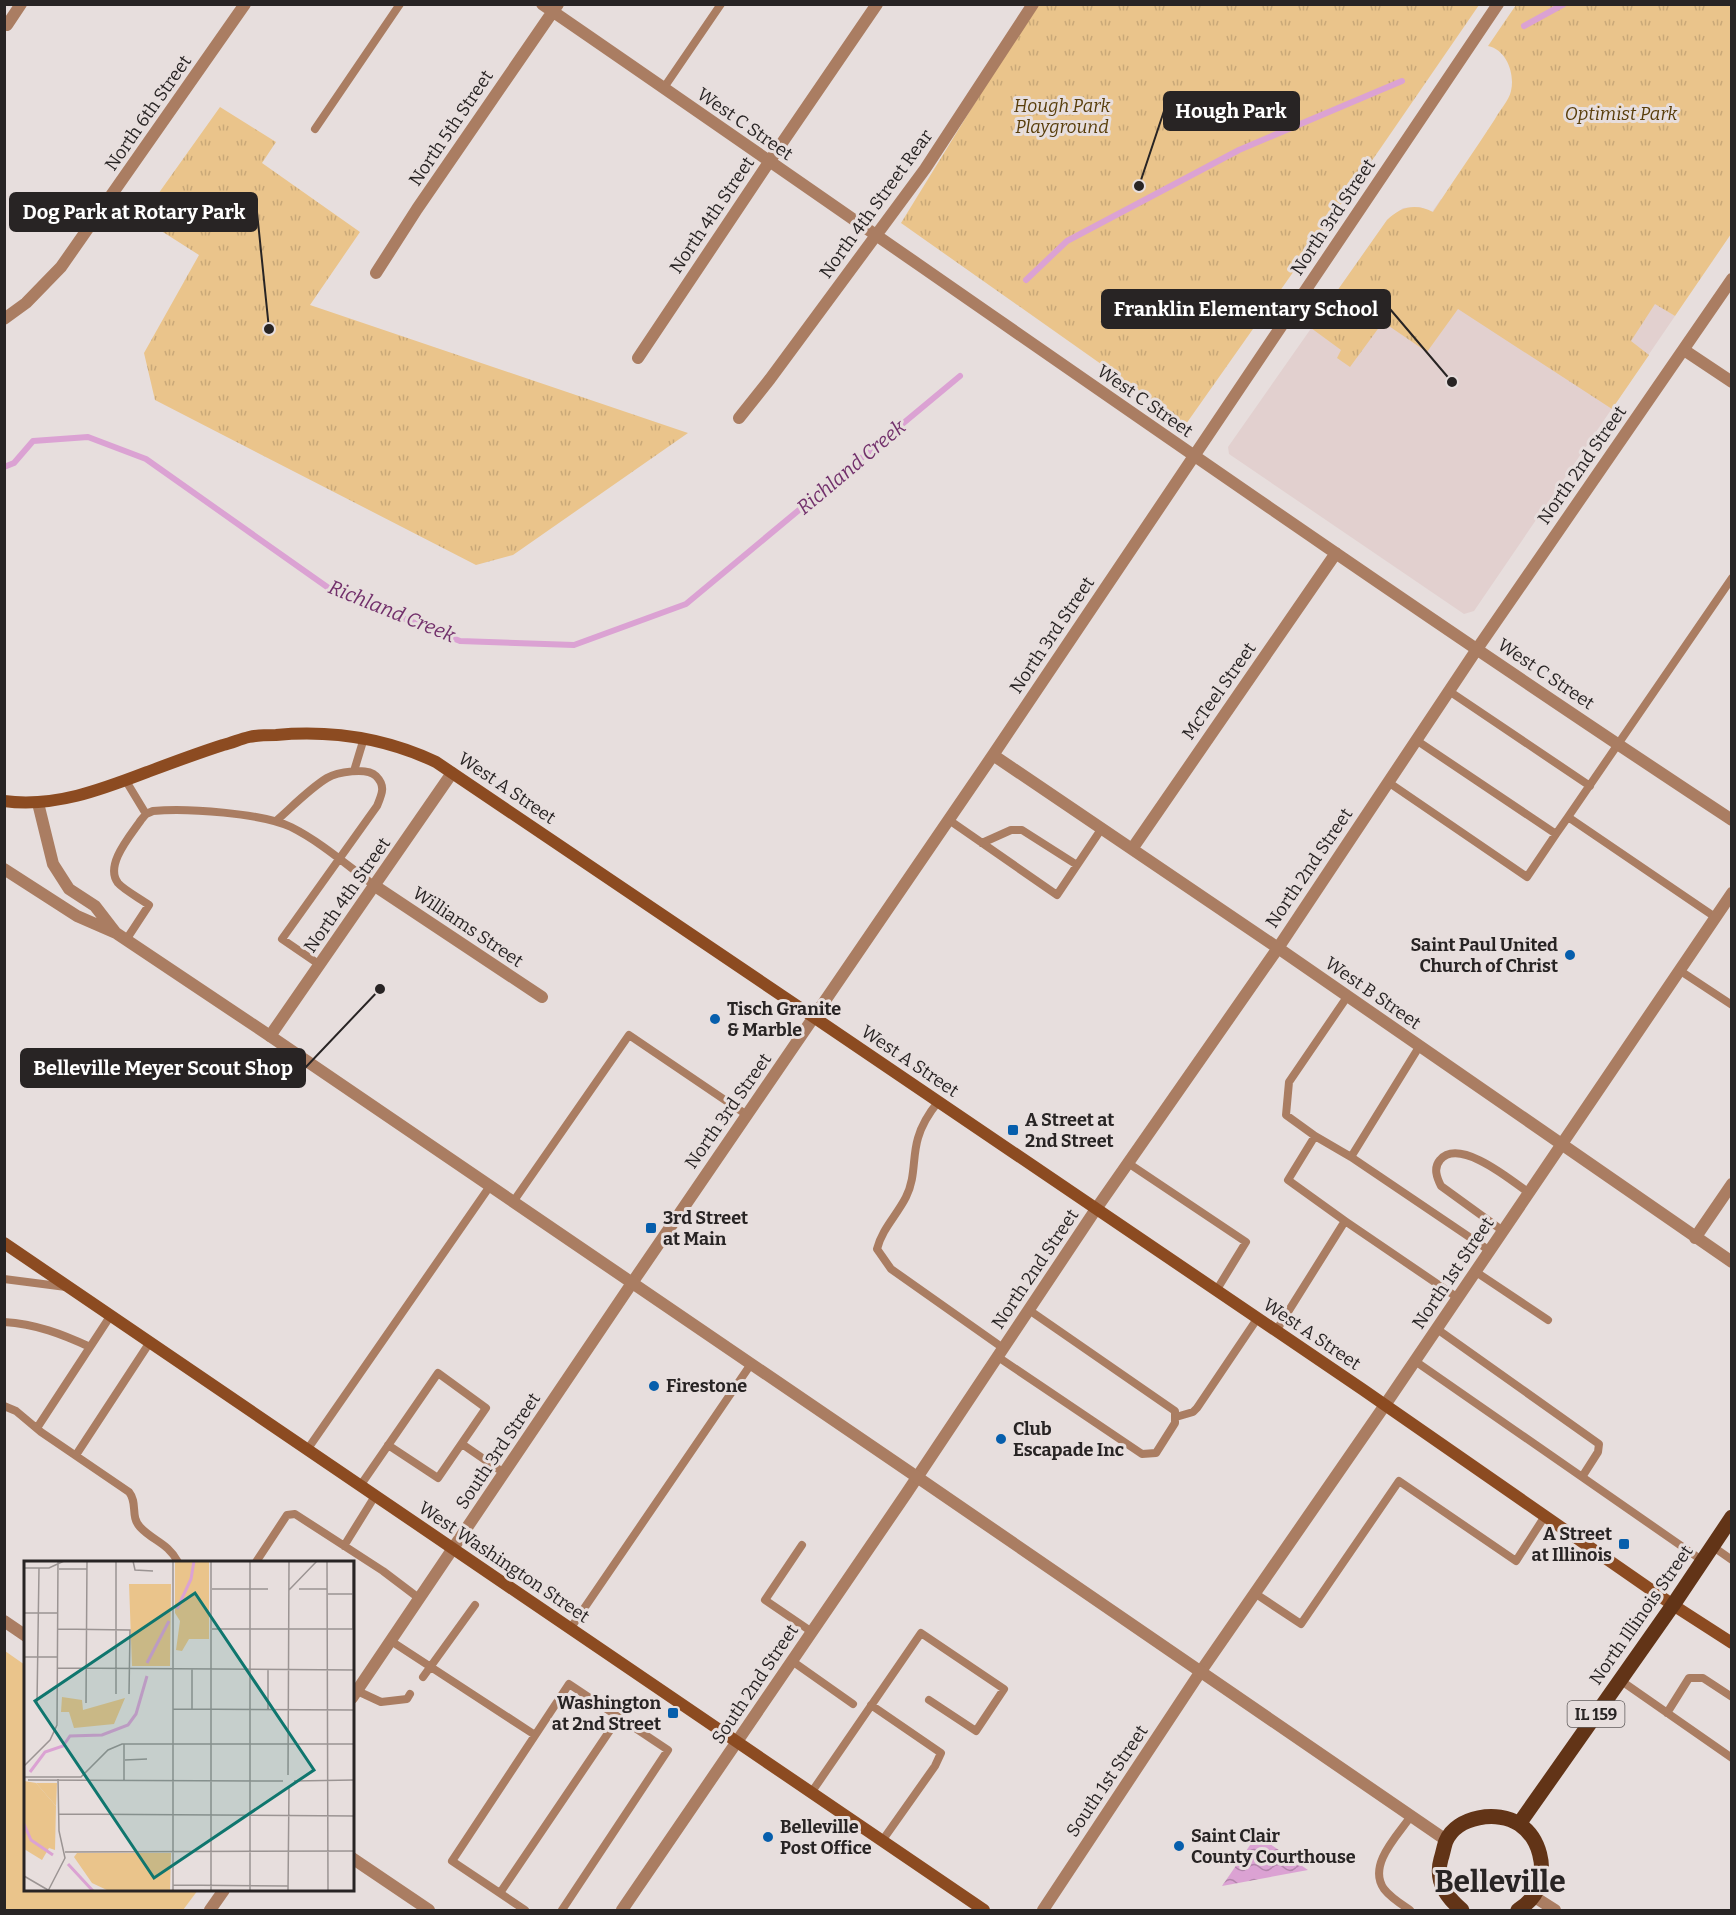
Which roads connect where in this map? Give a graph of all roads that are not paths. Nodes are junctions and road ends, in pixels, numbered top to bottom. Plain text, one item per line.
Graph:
1 (21, 4) edge
2 (245, 4) edge
3 (400, 4) edge
4 (542, 4) edge
5 (721, 4) edge
6 (877, 4) edge
7 (1033, 4) edge
8 (1498, 4) edge
9 (555, 8) edge
10 (7, 25) dead end
11 (663, 89) junction
12 (315, 129) dead end
13 (769, 162) junction
14 (876, 236) junction
15 (376, 273) dead end
16 (1731, 279) edge
17 (4, 319) edge
18 (1684, 350) junction
19 (638, 358) dead end
20 (1731, 382) edge
21 (739, 418) dead end
22 (1193, 456) junction
23 (1336, 553) junction
24 (1731, 578) edge
25 (1477, 649) junction
26 (1449, 691) junction
27 (364, 738) junction
28 (1416, 740) junction
29 (1618, 745) junction
30 (993, 755) junction
31 (354, 771) junction
32 (452, 773) junction
33 (126, 781) junction
34 (1388, 782) junction
35 (1590, 786) junction
36 (4, 801) edge
37 (38, 803) junction
38 (146, 814) junction
39 (1568, 818) junction
40 (949, 820) junction
41 (1731, 820) edge
42 (276, 821) junction
43 (1102, 828) junction
44 (1556, 834) junction
45 (982, 843) junction
46 (1132, 849) junction
47 (339, 859) junction
48 (1077, 866) junction
49 (4, 869) edge
50 (375, 886) junction
51 (1731, 893) edge
52 (1715, 917) junction
53 (121, 936) junction
54 (1278, 948) junction
55 (320, 965) junction
56 (1679, 970) junction
57 (542, 997) dead end
58 (1347, 997) junction
59 (1731, 1005) edge
60 (815, 1018) junction
61 (270, 1036) junction
62 (1419, 1047) junction
63 (938, 1102) junction
64 (747, 1115) junction
65 (1315, 1136) junction
66 (1561, 1146) junction
67 (1351, 1157) junction
68 (1128, 1163) junction
69 (1731, 1184) edge
70 (489, 1186) junction
71 (1529, 1193) junction
72 (513, 1202) junction
73 (1096, 1209) junction
74 (1346, 1221) junction
75 (1503, 1231) junction
76 (1695, 1238) junction
77 (4, 1243) edge
78 (1490, 1251) junction
79 (1731, 1262) edge
80 (1476, 1272) junction
81 (4, 1279) edge
82 (632, 1283) junction
83 (70, 1288) junction
84 (1216, 1291) junction
85 (1458, 1298) junction
86 (1029, 1310) junction
87 (111, 1315) junction
88 (1257, 1319) junction
89 (1548, 1320) dead end
90 (4, 1322) edge
91 (1437, 1329) junction
92 (1276, 1331) junction
93 (150, 1342) junction
94 (90, 1347) junction
95 (1000, 1353) junction
96 (1415, 1361) junction
97 (752, 1364) junction
98 (4, 1406) edge
99 (1385, 1406) junction
100 (1176, 1417) junction
101 (37, 1428) junction
102 (462, 1444) junction
103 (388, 1445) junction
104 (308, 1450) junction
105 (76, 1455) junction
106 (504, 1473) junction
107 (917, 1477) junction
108 (1582, 1477) junction
109 (360, 1486) junction
110 (375, 1496) junction
111 (1545, 1516) junction
112 (1731, 1517) edge
113 (802, 1545) dead end
114 (344, 1546) junction
115 (1712, 1546) junction
116 (453, 1550) junction
117 (1731, 1560) edge
118 (177, 1561) edge
119 (257, 1561) edge
120 (1702, 1561) junction
121 (1256, 1594) junction
122 (420, 1599) junction
123 (474, 1605) dead end
124 (1673, 1605) junction
125 (4, 1621) edge
126 (570, 1629) junction
127 (812, 1632) junction
128 (24, 1635) edge
129 (392, 1641) junction
130 (1731, 1643) edge
131 (792, 1662) junction
132 (430, 1666) junction
133 (1201, 1671) junction
134 (423, 1677) dead end
135 (1620, 1680) junction
136 (354, 1693) edge
137 (410, 1694) dead end
138 (1731, 1697) edge
139 (929, 1700) dead end
140 (853, 1704) dead end
141 (871, 1705) junction
142 (1667, 1713) junction
143 (619, 1717) junction
144 (535, 1735) junction
145 (737, 1743) junction
146 (1731, 1758) edge
147 (811, 1793) junction
148 (1411, 1816) junction
149 (1519, 1824) junction
150 (1446, 1840) junction
151 (882, 1841) junction
152 (354, 1859) edge
153 (223, 1891) edge
154 (500, 1893) junction
155 (1533, 1896) junction
156 (210, 1911) edge
157 (429, 1911) edge
158 (525, 1911) edge
159 (562, 1911) edge
160 (622, 1911) edge
161 (984, 1911) edge
162 (1042, 1911) edge
163 (1410, 1911) edge
164 (1462, 1911) edge
165 (1518, 1911) edge
166 (1555, 1911) edge

1 - 10 street
2 - 17 street, North 6th Street
3 - 12 lane
4 - 9 street, West C Street
5 - 11 lane
6 - 13 street, North 4th Street
7 - 14 street, North 4th Street Rear
8 - 22 street, North 3rd Street
9 - 11 street, West C Street
9 - 15 street, North 5th Street
11 - 13 street, West C Street
13 - 14 street, West C Street
13 - 19 street, North 4th Street
14 - 21 street, North 4th Street Rear
14 - 22 street, West C Street
16 - 18 street, North 2nd Street
18 - 20 street
18 - 25 street, North 2nd Street
22 - 23 street, West C Street
22 - 30 street, North 3rd Street
23 - 25 street, West C Street
23 - 46 street, McTeel Street
24 - 29 lane
25 - 26 street, North 2nd Street
25 - 29 street, West C Street
26 - 28 street, North 2nd Street
26 - 35 lane
27 - 31 lane
27 - 32 main road, West A Street
27 - 33 main road, West A Street
28 - 34 street, North 2nd Street
28 - 44 lane
29 - 35 lane
29 - 41 street, West C Street
30 - 40 street, North 3rd Street
30 - 43 street, West B Street
31 - 42 lane
31 - 47 lane
32 - 50 street, North 4th Street
32 - 60 main road, West A Street
33 - 37 main road, West A Street
33 - 38 lane
34 - 44 lane
34 - 54 street, North 2nd Street
35 - 39 lane
36 - 37 main road, West A Street
37 - 53 street
38 - 42 lane
38 - 53 lane
39 - 44 lane
39 - 52 lane
40 - 45 lane
40 - 60 street, North 3rd Street
42 - 47 lane
43 - 46 street, West B Street
43 - 48 lane
45 - 48 lane
45 - 48 lane
46 - 54 street, West B Street
47 - 50 lane
47 - 55 lane
49 - 53 street
50 - 55 street, North 4th Street
50 - 57 street, Williams Street
51 - 52 street, North 1st Street
52 - 56 street, North 1st Street
53 - 61 street
54 - 58 street, West B Street
54 - 68 street, North 2nd Street
55 - 61 street, North 4th Street
56 - 59 lane
56 - 66 street, North 1st Street
58 - 62 street, West B Street
58 - 65 lane
60 - 63 main road, West A Street
60 - 64 street, North 3rd Street
61 - 70 street
62 - 66 street, West B Street
62 - 67 lane
63 - 73 main road, West A Street
63 - 95 lane
64 - 72 lane
64 - 82 street, North 3rd Street
65 - 67 lane
65 - 74 lane
66 - 71 street, North 1st Street
66 - 76 street, West B Street
67 - 78 lane
68 - 73 street, North 2nd Street
68 - 84 lane
69 - 76 street
70 - 72 street
70 - 104 lane
71 - 75 street, North 1st Street
71 - 75 lane
72 - 82 street
73 - 84 main road, West A Street
73 - 86 street, North 2nd Street
74 - 85 lane
74 - 92 lane
75 - 78 street, North 1st Street
76 - 79 street, West B Street
77 - 83 main road, West Washington Street
78 - 80 street, North 1st Street
80 - 85 street, North 1st Street
80 - 89 lane
81 - 83 lane
82 - 97 street
82 - 106 street, South 3rd Street
83 - 87 main road, West Washington Street
84 - 88 main road, West A Street
85 - 91 street, North 1st Street
86 - 95 street, North 2nd Street
86 - 100 lane
87 - 93 main road, West Washington Street
87 - 94 lane
88 - 92 main road, West A Street
88 - 100 lane
90 - 94 lane
91 - 96 street, North 1st Street
91 - 108 lane
92 - 99 main road, West A Street
93 - 104 main road, West Washington Street
93 - 105 lane
94 - 101 lane
95 - 100 lane
95 - 107 street, North 2nd Street
96 - 99 street, North 1st Street
96 - 108 lane
97 - 107 street
97 - 126 lane
98 - 101 lane
99 - 111 main road, West A Street
99 - 121 street, North 1st Street
101 - 105 lane
102 - 103 lane
102 - 103 lane
102 - 106 lane
103 - 109 lane
104 - 109 main road, West Washington Street
105 - 118 lane
106 - 116 street, South 3rd Street
107 - 127 street, South 2nd Street
107 - 133 street
108 - 120 lane
109 - 110 main road, West Washington Street
110 - 114 lane
110 - 116 main road, West Washington Street
111 - 121 lane
111 - 124 main road, West A Street
112 - 115 main road, North Illinois Street / IL 159
113 - 127 lane
114 - 119 lane
114 - 122 lane
115 - 117 lane
115 - 120 main road, North Illinois Street / IL 159
116 - 122 street, South 3rd Street
116 - 126 main road, West Washington Street
120 - 124 main road, North Illinois Street / IL 159
121 - 133 street, North 1st Street
122 - 129 street, South 3rd Street
123 - 132 lane
124 - 130 main road, West A Street
124 - 135 main road, North Illinois Street / IL 159
125 - 128 street
126 - 145 main road, West Washington Street
127 - 131 street, South 2nd Street
129 - 132 lane
129 - 136 street, South 3rd Street
131 - 140 lane
131 - 145 street, South 2nd Street
132 - 134 lane
132 - 144 lane
133 - 148 street
133 - 162 street, South 1st Street
135 - 142 lane
135 - 149 main road, North Illinois Street / IL 159
136 - 137 lane
138 - 142 lane
139 - 141 lane
141 - 147 lane
141 - 151 lane
142 - 146 lane
143 - 144 lane
143 - 154 lane
143 - 159 lane
144 - 154 lane
145 - 147 main road, West Washington Street
145 - 160 street, South 2nd Street
147 - 151 main road, West Washington Street
148 - 150 street
148 - 163 lane
149 - 150 main road
149 - 155 main road
150 - 164 main road
151 - 161 main road, West Washington Street
152 - 157 street
153 - 156 street
154 - 158 lane
155 - 165 main road
155 - 166 street

